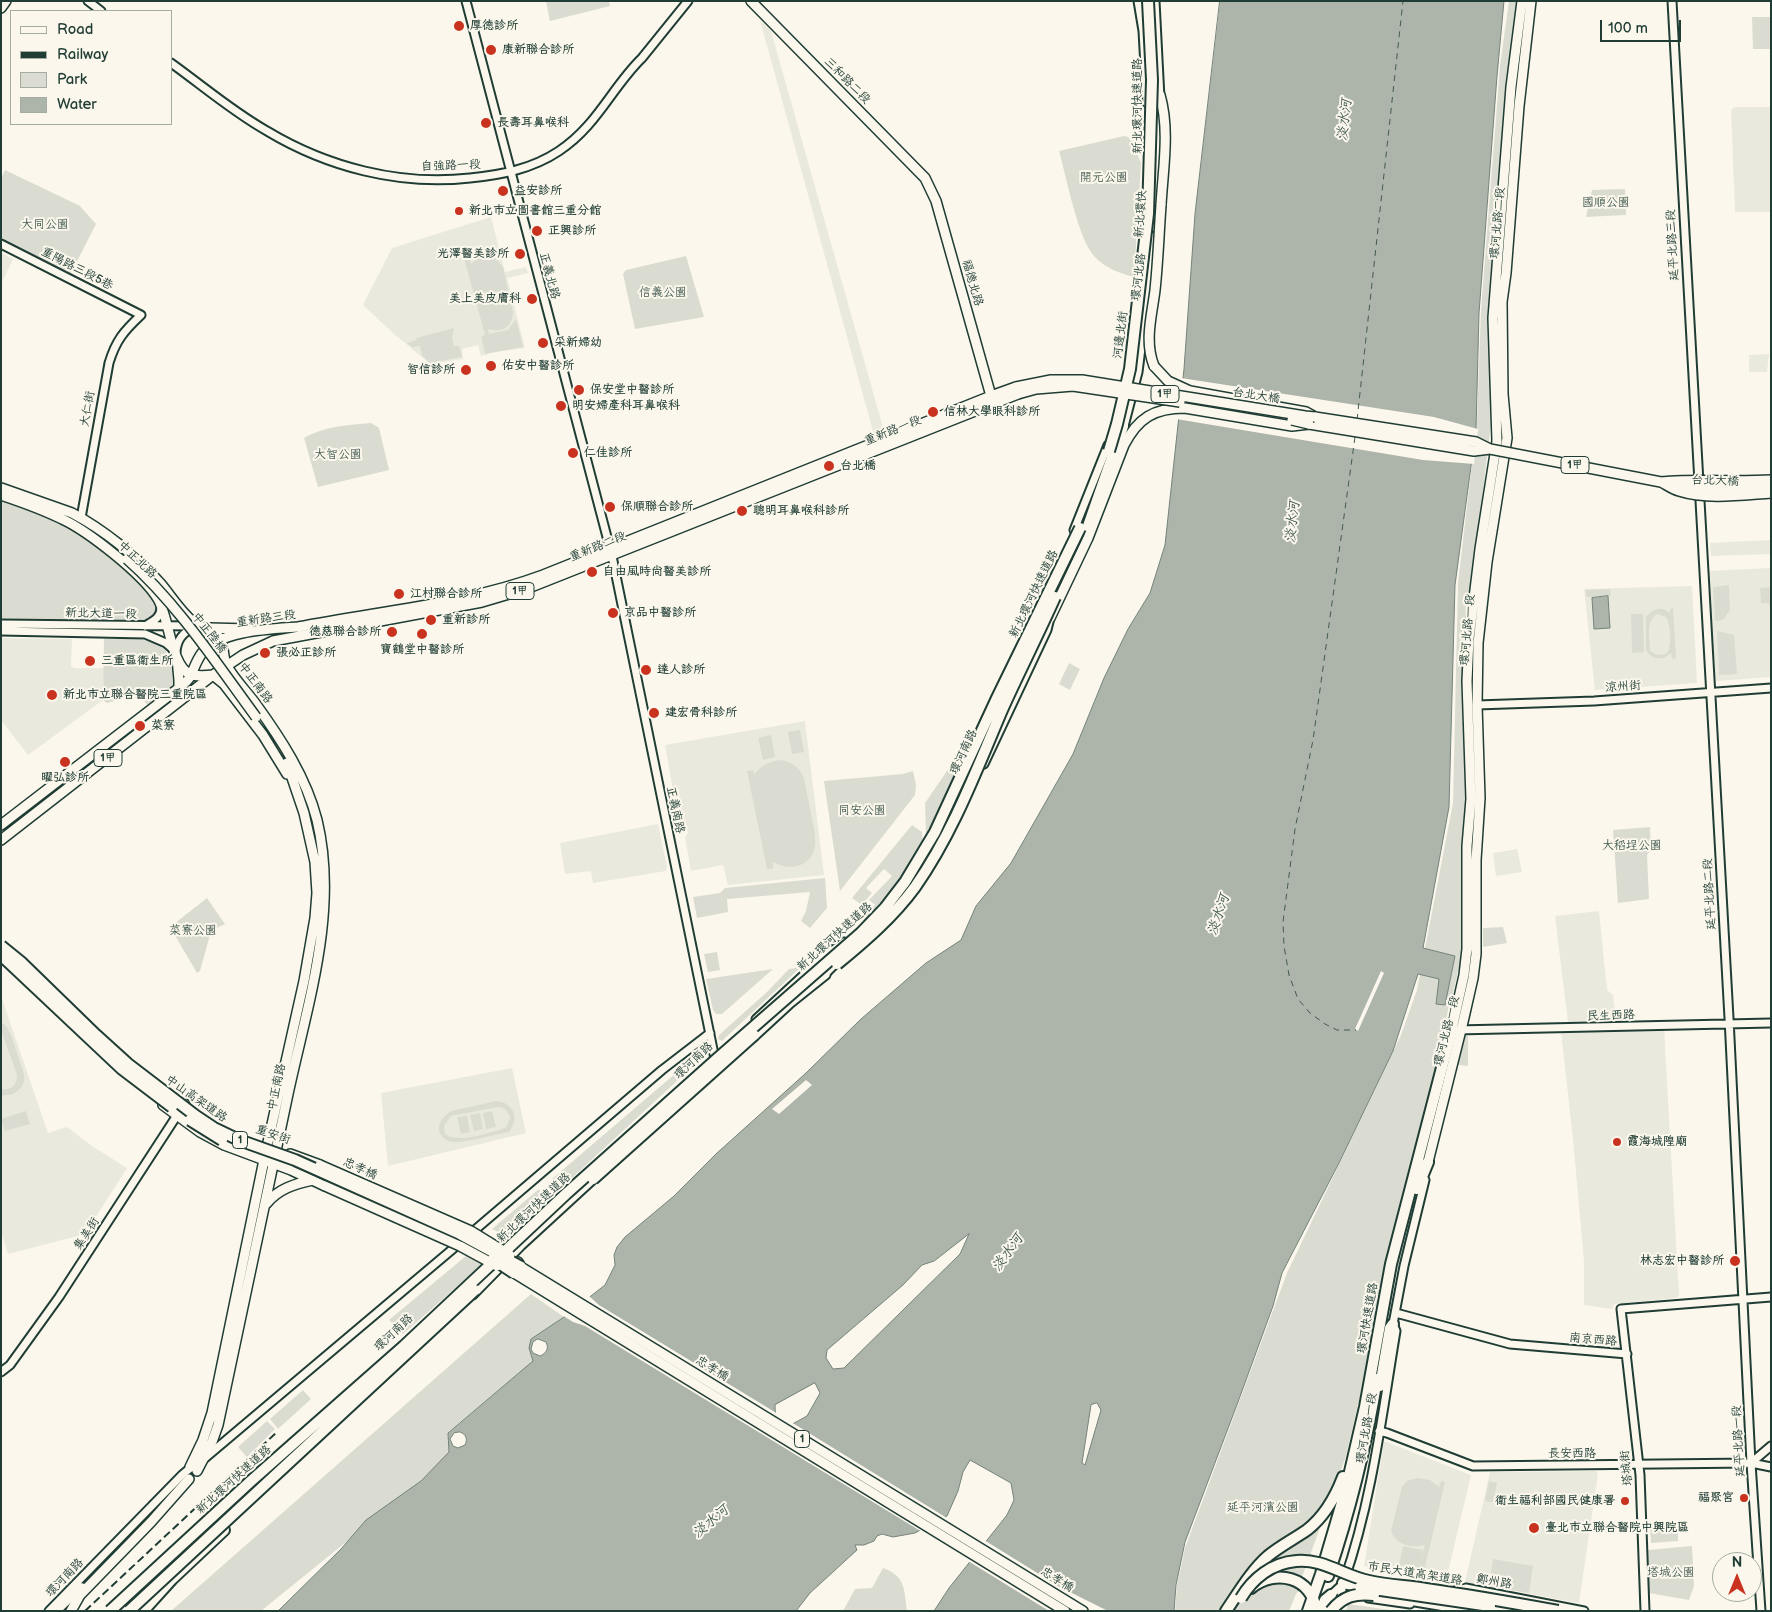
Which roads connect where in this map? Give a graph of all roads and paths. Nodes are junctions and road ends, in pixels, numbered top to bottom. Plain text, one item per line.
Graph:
1 (6, 1) edge
2 (88, 1) edge
3 (466, 1) edge
4 (688, 1) edge
5 (750, 1) edge
6 (1138, 1) edge
7 (1148, 1) edge
8 (1154, 1) edge
9 (1522, 1) edge
10 (1530, 1) edge
11 (1672, 1) edge
12 (1, 8) edge
13 (101, 10) edge
14 (172, 64) edge
15 (1160, 95) junction
16 (510, 172) junction
17 (925, 178) joint
18 (1, 244) edge
19 (141, 315) joint
20 (1017, 391) junction
21 (991, 396) junction
22 (1121, 402) joint
23 (1131, 404) joint
24 (1312, 420) junction
25 (1123, 426) joint
26 (1497, 441) joint
27 (1506, 447) joint
28 (1698, 476) junction
29 (1771, 478) edge
30 (1660, 482) junction
31 (776, 486) junction
32 (1771, 486) edge
33 (1699, 487) joint
34 (1, 488) edge
35 (1, 495) edge
36 (1771, 495) edge
37 (1699, 499) junction
38 (63, 515) junction
39 (81, 518) junction
40 (94, 533) joint
41 (611, 552) junction
42 (161, 604) junction
43 (423, 609) junction
44 (1050, 618) junction
45 (1, 624) edge
46 (145, 626) junction
47 (169, 627) junction
48 (205, 627) junction
49 (271, 629) junction
50 (1, 631) edge
51 (221, 640) junction
52 (176, 655) junction
53 (227, 665) junction
54 (191, 674) junction
55 (213, 675) junction
56 (179, 688) junction
57 (1771, 688) edge
58 (1710, 692) junction
59 (1477, 705) junction
60 (287, 763) junction
61 (296, 792) junction
62 (308, 793) junction
63 (1, 825) edge
64 (1, 840) edge
65 (1, 944) edge
66 (1, 954) edge
67 (1, 959) edge
68 (821, 976) junction
69 (1771, 1023) edge
70 (1729, 1024) junction
71 (1456, 1030) junction
72 (710, 1033) junction
73 (715, 1056) junction
74 (717, 1069) junction
75 (185, 1103) junction
76 (177, 1116) junction
77 (272, 1148) junction
78 (291, 1151) junction
79 (269, 1162) junction
80 (1428, 1162) junction
81 (291, 1170) junction
82 (313, 1180) junction
83 (264, 1206) junction
84 (527, 1226) joint
85 (468, 1236) junction
86 (461, 1242) junction
87 (499, 1260) junction
88 (517, 1270) junction
89 (1771, 1297) edge
90 (1743, 1299) junction
91 (1395, 1319) junction
92 (1627, 1354) junction
93 (1, 1372) edge
94 (1379, 1431) junction
95 (1771, 1446) edge
96 (1354, 1451) junction
97 (204, 1459) junction
98 (1751, 1463) junction
99 (1638, 1464) junction
100 (1771, 1466) edge
101 (194, 1469) junction
102 (188, 1479) junction
103 (254, 1496) junction
104 (162, 1559) junction
105 (174, 1571) junction
106 (1343, 1583) junction
107 (1331, 1595) junction
108 (1513, 1597) junction
109 (1241, 1598) junction
110 (49, 1611) edge
111 (57, 1611) edge
112 (71, 1611) edge
113 (108, 1611) edge
114 (120, 1611) edge
115 (130, 1611) edge
116 (143, 1611) edge
117 (1065, 1611) edge
118 (1083, 1611) edge
119 (1226, 1611) edge
120 (1231, 1611) edge
121 (1302, 1611) edge
122 (1308, 1611) edge
123 (1316, 1611) edge
124 (1321, 1611) edge
125 (1330, 1611) edge
126 (1337, 1611) edge
127 (1457, 1611) edge
128 (1478, 1611) edge
129 (1515, 1611) edge
130 (1523, 1611) edge
131 (1558, 1611) edge
132 (1584, 1611) edge
133 (1645, 1611) edge
134 (1761, 1611) edge

1 - 12 main road
2 - 13 street
3 - 16 street, 正義北路
4 - 16 street, 自強路一段
5 - 17 main road, 三和路二段
6 - 22 street, 河邊北街
7 - 113 highway, 新北環河快速道路, bridge
8 - 15 street, 環河北路
8 - 25 highway, 新北環快, bridge
9 - 26 main road, 環河北路二段
10 - 27 main road, 環河北路二段
11 - 28 street, 延平北路三段
14 - 16 street, 自強路一段
15 - 23 street, 環河北路
15 - 24 main road, bridge
16 - 41 street, 正義北路
17 - 21 main road, 福德北路
18 - 19 street, 重陽路三段5巷
19 - 39 street, 大仁街
20 - 21 main road, 重新路一段 / 1甲
20 - 24 main road, 台北大橋 / 1甲, bridge
20 - 31 main road, 重新路一段 / 1甲
21 - 31 main road, 重新路一段 / 1甲
22 - 73 street, 環河南路
23 - 44 street, 環河南路
24 - 30 main road, 台北大橋 / 1甲, bridge
24 - 44 main road
25 - 68 highway, 新北環河快速道路, bridge
26 - 71 main road, 環河北路一段
27 - 59 main road, 環河北路一段
28 - 29 street
28 - 33 street, 延平北路三段
29 - 30 main road, 台北大橋 / 1甲, bridge
30 - 32 main road, 1甲, bridge
30 - 36 main road, 台北大橋 / 1甲, bridge
31 - 41 main road, 重新路二段 / 1甲
33 - 37 street, 延平北路二段
34 - 38 main road, 中正北路
35 - 38 main road, 中正北路
36 - 37 street
37 - 58 street, 延平北路二段
38 - 39 main road, 中正北路
38 - 40 main road, 中正北路
38 - 42 main road, 中正北路
39 - 48 main road, 中正北路
40 - 60 main road, 中正陸橋, bridge
41 - 43 main road, 重新路二段 / 1甲
41 - 72 street, 正義南路
42 - 46 street
42 - 47 main road, 中正北路
43 - 49 main road, 重新路三段 / 1甲
43 - 53 main road, 重新路三段 / 1甲
44 - 68 highway, bridge
44 - 74 street, 環河南路
45 - 46 street, 新北大道一段
46 - 47 street, 新北大道一段
47 - 48 street, 新北大道一段
47 - 52 main road, 中正北路
48 - 49 main road
48 - 51 main road, 中正北路
48 - 52 street
49 - 51 main road, 重新路三段 / 1甲
50 - 52 street, 新北大道一段
51 - 53 main road, 中正北路
51 - 54 main road, 重新路三段 / 1甲
52 - 54 main road, 中正北路
52 - 56 main road
53 - 55 main road, 重新路三段 / 1甲
53 - 62 main road, 中正南路
54 - 55 main road
54 - 56 main road, 重新路三段 / 1甲
55 - 61 main road, 中正南路
55 - 64 main road, 重新路三段 / 1甲
56 - 63 main road, 重新路三段 / 1甲
57 - 58 street, 涼州街
58 - 59 street, 涼州街
58 - 70 street, 延平北路二段
59 - 71 main road, 環河北路一段
60 - 61 main road, 中正南路
60 - 62 main road, 中正南路
61 - 77 main road, 中正南路
62 - 77 main road, 中正南路
65 - 75 main road, 重安街 / 1
65 - 88 highway, 中山高架道路 / 1, bridge
66 - 88 highway, 中山高架道路 / 1, bridge
67 - 76 main road, 1
68 - 103 highway, 新北環河快速道路, bridge
69 - 70 street, 民生西路
70 - 71 street, 民生西路
70 - 90 street, 延平北路二段
71 - 80 main road, 環河北路一段
71 - 96 highway, 環河快速道路
72 - 73 street, 正義南路
72 - 85 street, 環河南路
73 - 74 street, 正義南路
73 - 84 street, 環河南路
74 - 87 street, 環河南路
75 - 76 street, 集美街
75 - 77 main road, 重安街 / 1
76 - 79 main road, 1
76 - 93 street, 集美街
77 - 78 main road, 重安街 / 1
77 - 79 main road, 中正南路
78 - 85 street, 重安街
78 - 88 main road, 忠孝橋 / 1, bridge
79 - 81 main road, 1
79 - 83 main road, 中正南路
79 - 101 main road, 中正南路
80 - 91 street, 環河北路一段
80 - 123 highway, 環河快速道路
81 - 82 main road, 1
81 - 86 street
82 - 83 main road
82 - 88 main road, 忠孝橋 / 1, bridge
83 - 97 main road, 中正南路
84 - 87 highway
85 - 86 street, 環河南路
85 - 87 street, 重安街
86 - 87 street
86 - 97 street, 環河南路
87 - 104 street, 環河南路
87 - 105 street
87 - 114 highway
88 - 117 main road, 忠孝橋 / 1
88 - 118 main road, 忠孝橋 / 1
89 - 90 street, 南京西路
90 - 92 street, 南京西路
90 - 98 street, 延平北路一段
91 - 92 street, 南京西路
91 - 94 street, 環河北路一段
91 - 121 highway
92 - 99 street, 塔城街
94 - 99 street, 長安西路
94 - 106 street, 環河北路一段
95 - 98 street
96 - 119 highway
96 - 122 highway, 環河快速道路
97 - 101 main road, 中正南路
98 - 99 street, 長安西路
98 - 100 street, 長安西路
98 - 134 street, 延平北路一段
99 - 133 street, 塔城街
101 - 102 street, 環河南路
101 - 110 street, 環河南路
102 - 111 street, 環河南路
102 - 112 main road
103 - 115 highway, 新北環河快速道路, bridge
103 - 116 highway, bridge
104 - 105 street
104 - 113 street, 環河南路
105 - 115 street
106 - 107 street
106 - 108 street, 鄭州路
106 - 126 street, 環河北路一段
106 - 127 street
106 - 130 highway, bridge
107 - 124 highway
107 - 125 street
108 - 129 street
108 - 132 street, 鄭州路
109 - 120 highway, 市民大道高架道路
109 - 123 highway, bridge
109 - 131 highway, 市民大道高架道路, bridge
125 - 128 highway, bridge

